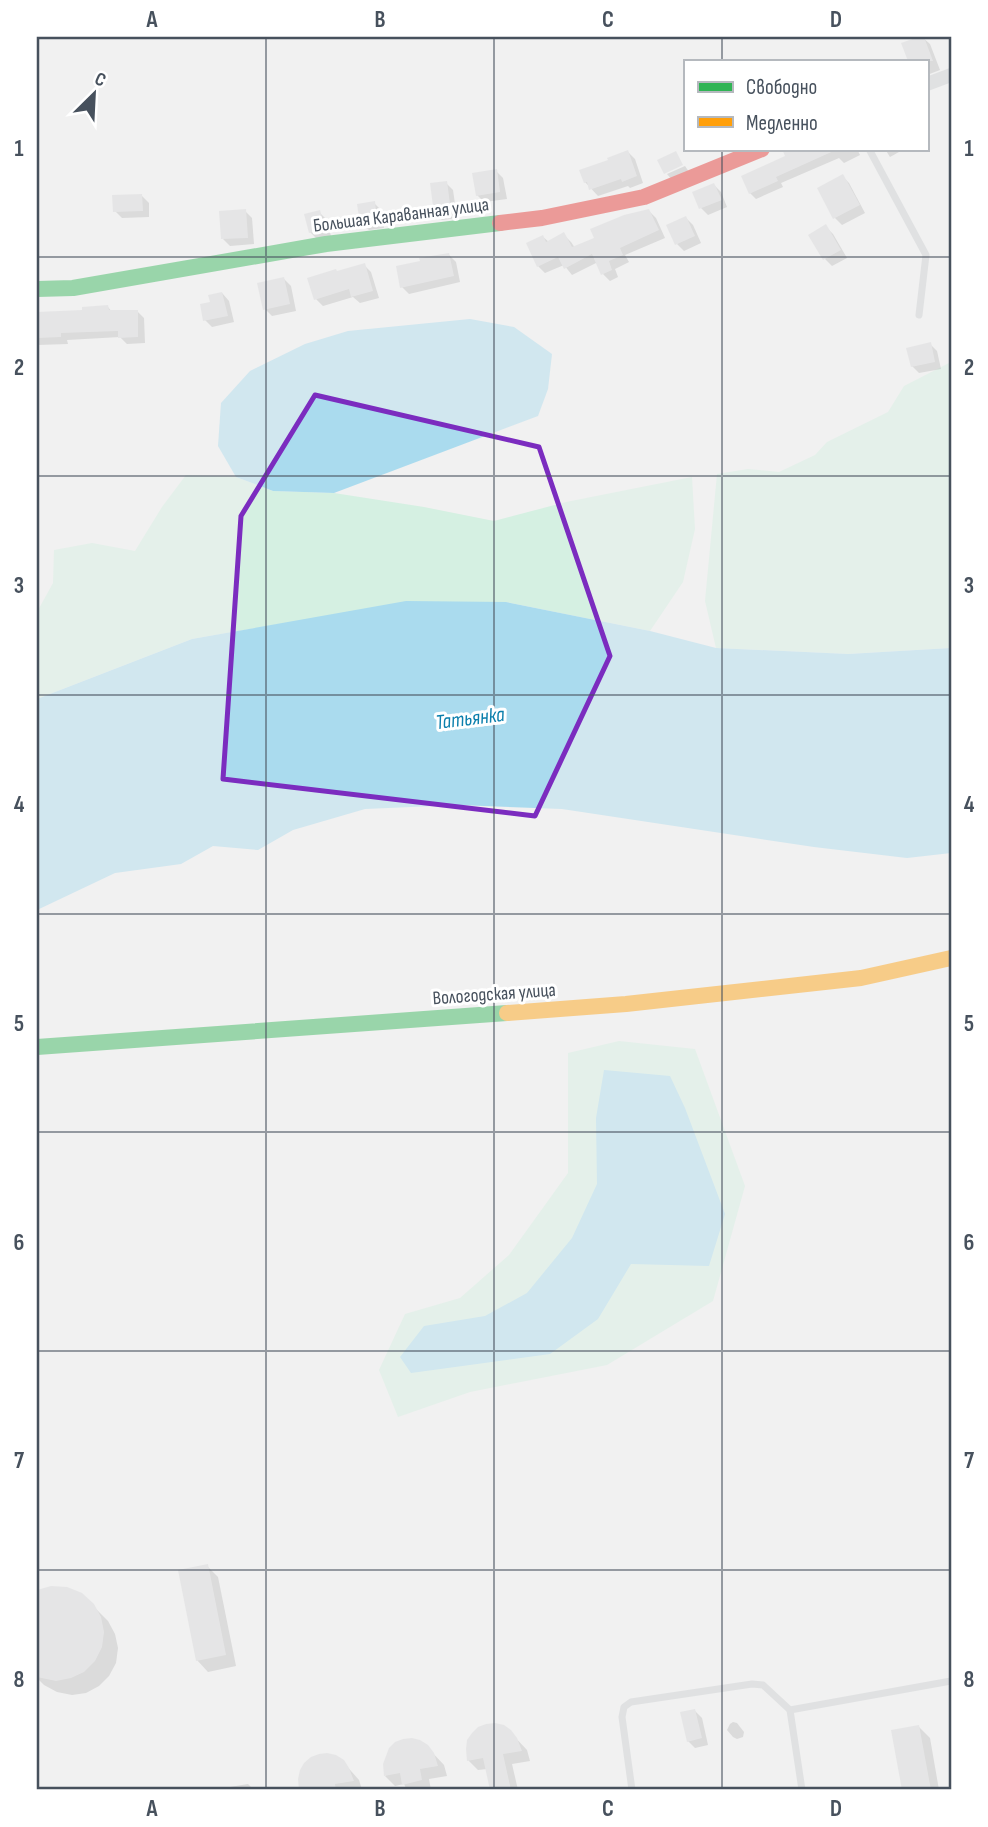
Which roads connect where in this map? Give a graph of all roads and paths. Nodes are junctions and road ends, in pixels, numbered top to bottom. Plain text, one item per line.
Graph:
1 (951, 75) edge
2 (928, 84) edge
3 (760, 150) edge
4 (870, 150) edge
5 (37, 289) edge
6 (919, 315) dead end
7 (951, 958) edge
8 (37, 1047) edge
9 (951, 1681) edge
10 (790, 1710) junction
11 (632, 1790) edge
12 (802, 1790) edge

1 - 2 street
3 - 5 main road, Большая Караванная улица
4 - 6 lane
7 - 8 main road, Вологодская улица
9 - 10 lane
10 - 11 lane
10 - 12 lane

